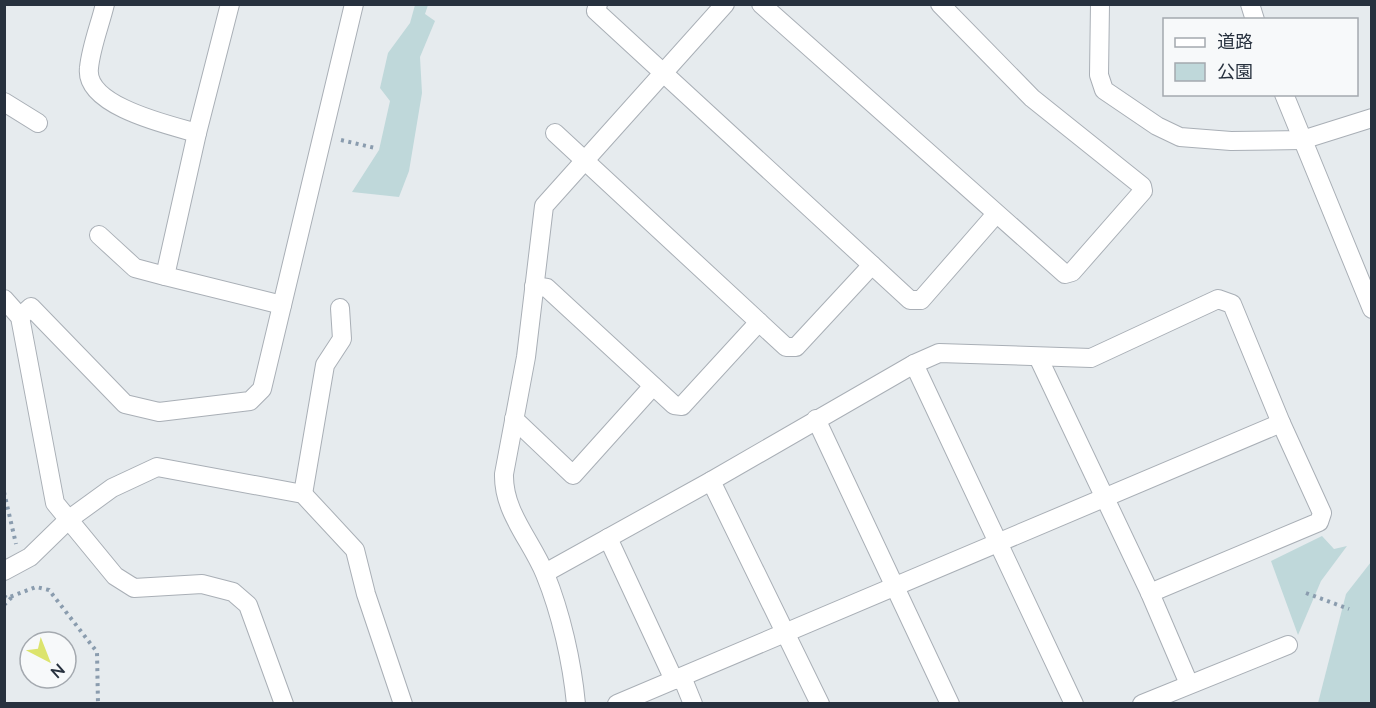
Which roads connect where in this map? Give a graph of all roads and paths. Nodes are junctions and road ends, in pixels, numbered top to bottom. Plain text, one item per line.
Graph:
1 (105, 4) edge
2 (230, 4) edge
3 (354, 4) edge
4 (598, 4) edge
5 (725, 4) edge
6 (761, 4) edge
7 (940, 4) edge
8 (1100, 4) edge
9 (663, 73) junction
10 (1285, 96) edge
11 (4, 102) edge
12 (1371, 118) edge
13 (38, 123) dead end
14 (555, 133) dead end
15 (197, 134) junction
16 (323, 135) junction
17 (1302, 140) junction
18 (375, 148) dead end
19 (583, 161) junction
20 (996, 214) junction
21 (99, 235) dead end
22 (872, 265) junction
23 (165, 276) junction
24 (534, 286) junction
25 (4, 299) edge
26 (282, 305) junction
27 (340, 308) dead end
28 (1371, 309) edge
29 (20, 317) junction
30 (759, 322) junction
31 (1038, 357) junction
32 (914, 364) junction
33 (653, 386) junction
34 (514, 419) junction
35 (816, 419) junction
36 (1281, 423) junction
37 (711, 482) junction
38 (4, 492) edge
39 (303, 494) junction
40 (1104, 496) junction
41 (68, 520) junction
42 (608, 538) junction
43 (999, 542) junction
44 (13, 566) edge
45 (545, 573) junction
46 (894, 585) junction
47 (1150, 593) junction
48 (1306, 593) dead end
49 (14, 595) junction
50 (4, 596) edge
51 (4, 605) edge
52 (1349, 609) dead end
53 (786, 632) junction
54 (1288, 645) dead end
55 (678, 679) junction
56 (1189, 684) junction
57 (635, 700) edge
58 (283, 703) edge
59 (98, 704) edge
60 (274, 704) edge
61 (403, 704) edge
62 (576, 704) edge
63 (617, 704) edge
64 (693, 704) edge
65 (820, 704) edge
66 (950, 704) edge
67 (1074, 704) edge
68 (1142, 704) edge

1 - 15 street
2 - 15 street
3 - 16 street
4 - 9 street
5 - 9 street
6 - 20 street
7 - 20 street
8 - 17 street
9 - 19 street
9 - 22 street
10 - 17 street
11 - 13 street
12 - 17 street
14 - 19 street
15 - 23 street
16 - 18 path
16 - 26 street
17 - 28 street
19 - 24 street
19 - 30 street
20 - 22 street
21 - 23 street
22 - 30 street
23 - 26 street
24 - 33 street
24 - 34 street
25 - 29 street
26 - 29 street
27 - 39 street
29 - 41 street
30 - 33 street
31 - 32 street
31 - 36 street
31 - 40 street
32 - 35 street
32 - 43 street
33 - 34 street
34 - 45 street
35 - 37 street
35 - 46 street
36 - 40 street
36 - 47 street
37 - 42 street
37 - 53 street
38 - 44 path
39 - 41 street
39 - 61 street
40 - 43 street
40 - 47 street
41 - 44 street
41 - 58 street
42 - 45 street
42 - 55 street
43 - 46 street
43 - 67 street
45 - 62 street
46 - 53 street
46 - 66 street
47 - 56 street
48 - 52 path
49 - 50 path
49 - 51 path
49 - 59 path
53 - 55 street
53 - 65 street
54 - 56 street
55 - 57 street
55 - 64 street
56 - 68 street
57 - 63 street
58 - 60 street

